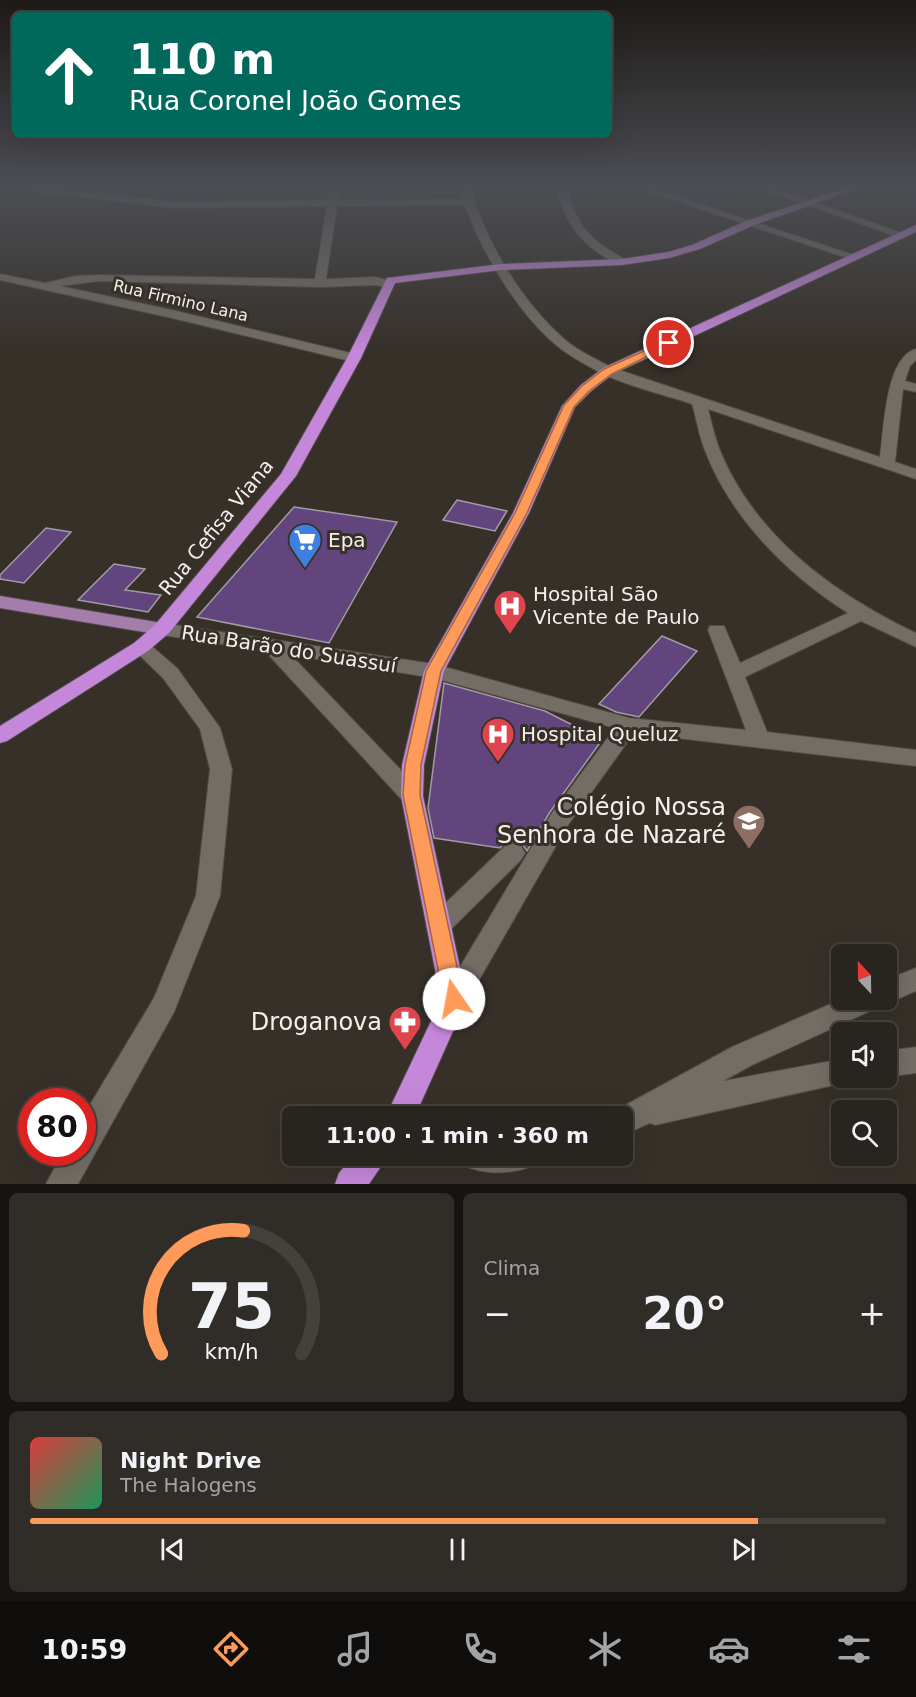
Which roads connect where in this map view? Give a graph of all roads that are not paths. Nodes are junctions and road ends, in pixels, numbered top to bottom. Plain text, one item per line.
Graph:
1 (326, 241) edge
2 (484, 241) edge
3 (586, 241) edge
4 (709, 241) edge
5 (806, 241) edge
6 (889, 241) edge
7 (854, 257) junction
8 (622, 262) junction
9 (501, 267) junction
10 (0, 277) edge
11 (149, 278) junction
12 (390, 282) junction
13 (320, 283) junction
14 (46, 286) junction
15 (114, 301) junction
16 (916, 353) edge
17 (354, 358) junction
18 (608, 371) junction
19 (897, 384) junction
20 (916, 388) edge
21 (699, 402) junction
22 (888, 464) junction
23 (916, 474) edge
24 (0, 602) edge
25 (861, 614) junction
26 (717, 630) dead end
27 (149, 635) junction
28 (916, 641) edge
29 (273, 648) junction
30 (434, 671) junction
31 (734, 674) junction
32 (628, 725) junction
33 (0, 736) edge
34 (759, 738) junction
35 (916, 758) edge
36 (412, 795) junction
37 (513, 853) dead end
38 (438, 926) junction
39 (916, 979) edge
40 (897, 987) edge
41 (454, 999) junction
42 (845, 1010) edge
43 (916, 1060) edge
44 (897, 1063) edge
45 (831, 1074) edge
46 (405, 1106) edge
47 (633, 1116) edge
48 (633, 1118) edge
49 (96, 1123) edge
50 (72, 1166) edge
51 (364, 1166) edge
52 (61, 1184) edge
53 (350, 1184) edge

1 - 13 street
2 - 9 street
3 - 8 street
4 - 8 highway
5 - 7 street
6 - 7 highway
7 - 18 highway
8 - 9 highway
9 - 12 highway
9 - 18 street
10 - 14 street, Rua Firmino Lana
11 - 13 street
11 - 14 street
11 - 15 street
12 - 13 street
12 - 17 highway, Rua Cefisa Viana
14 - 15 street, Rua Firmino Lana
15 - 17 street, Rua Firmino Lana
16 - 19 street
17 - 27 highway, Rua Cefisa Viana
18 - 21 street
18 - 30 highway
19 - 20 street
19 - 22 street
21 - 22 street
21 - 25 street
22 - 23 street
24 - 27 main road, Rua Barão do Suassuí
25 - 28 street
25 - 31 street
26 - 31 street
27 - 29 street, Rua Barão do Suassuí
27 - 33 highway, Rua Cefisa Viana
27 - 49 street
29 - 30 street, Rua Barão do Suassuí
29 - 36 street
30 - 32 street, Rua Barão do Suassuí
30 - 36 highway
31 - 34 street
32 - 34 street, Rua Barão do Suassuí
32 - 41 street
34 - 35 street, Rua Barão do Suassuí
36 - 38 highway
37 - 38 street
38 - 41 highway
39 - 40 street
41 - 46 highway
42 - 47 street
43 - 44 street
45 - 48 street
50 - 52 street
51 - 53 highway

